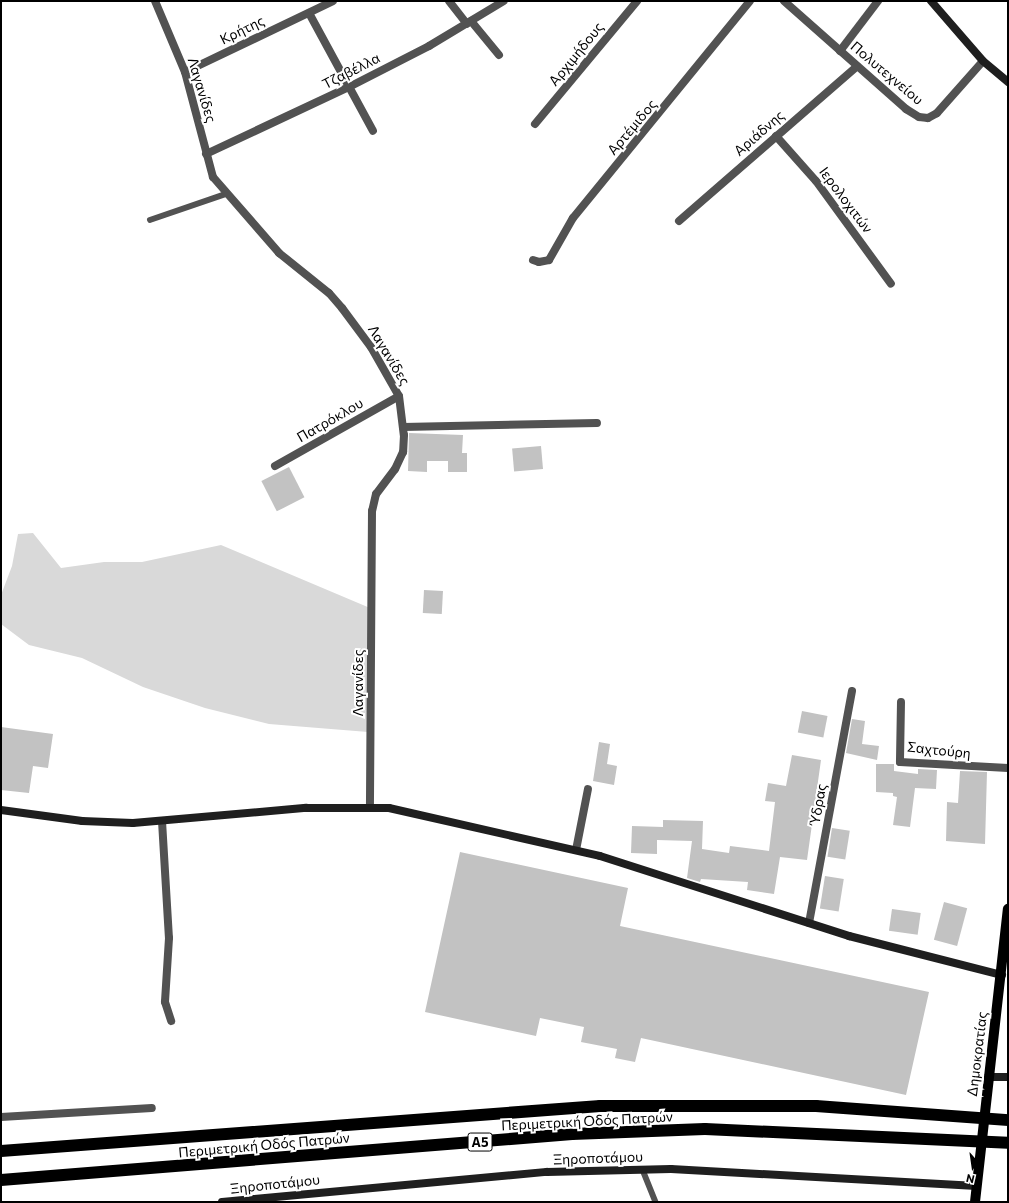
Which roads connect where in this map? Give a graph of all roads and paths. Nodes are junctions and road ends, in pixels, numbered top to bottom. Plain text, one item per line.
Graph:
1 (155, 1) edge
2 (333, 1) edge
3 (449, 1) edge
4 (504, 1) edge
5 (637, 1) edge
6 (750, 1) edge
7 (784, 1) edge
8 (878, 1) edge
9 (931, 1) edge
10 (309, 13) junction
11 (469, 23) junction
12 (840, 51) junction
13 (499, 56) dead end
14 (983, 61) junction
15 (857, 66) junction
16 (185, 72) junction
17 (1008, 82) edge
18 (349, 87) junction
19 (535, 124) dead end
20 (373, 131) dead end
21 (776, 136) junction
22 (206, 154) junction
23 (226, 194) junction
24 (150, 220) dead end
25 (679, 221) dead end
26 (533, 260) dead end
27 (891, 284) dead end
28 (398, 396) junction
29 (597, 423) dead end
30 (403, 427) junction
31 (275, 466) dead end
32 (852, 691) dead end
33 (901, 702) dead end
34 (1008, 768) edge
35 (588, 789) dead end
36 (370, 806) junction
37 (1, 810) edge
38 (162, 821) junction
39 (576, 850) junction
40 (1008, 909) edge
41 (809, 923) junction
42 (1002, 975) junction
43 (171, 1021) dead end
44 (988, 1077) junction
45 (1008, 1077) edge
46 (152, 1108) dead end
47 (1, 1117) edge
48 (1005, 1120) edge
49 (1006, 1143) edge
50 (1, 1151) edge
51 (643, 1170) junction
52 (1, 1180) edge
53 (977, 1186) junction
54 (222, 1202) edge
55 (656, 1202) edge
56 (975, 1202) edge

1 - 16 street, Λαγανίδες
2 - 10 street, Κρήτης
3 - 11 street
4 - 11 street, Τζαβέλλα
5 - 19 street, Αρχιμήδους
6 - 26 street, Αρτέμιδος
7 - 12 street, Πολυτεχνείου
8 - 12 street
9 - 14 street
10 - 16 street, Κρήτης
10 - 18 street
11 - 13 street
11 - 18 street, Τζαβέλλα
12 - 15 street, Πολυτεχνείου
14 - 15 street, Πολυτεχνείου
14 - 17 street
15 - 21 street, Αριάδνης
16 - 22 street, Λαγανίδες
18 - 20 street
18 - 22 street, Τζαβέλλα
21 - 25 street, Αριάδνης
21 - 27 street, Ιερολοχιτών
22 - 23 street, Λαγανίδες
23 - 24 lane
23 - 28 street, Λαγανίδες
28 - 30 street, Λαγανίδες
28 - 31 street, Πατρόκλου
29 - 30 street
30 - 36 street, Λαγανίδες
32 - 41 street, Ύδρας
33 - 34 street, Σαχτούρη
35 - 39 street
36 - 38 street
36 - 39 street
37 - 38 street
38 - 43 street
39 - 41 street
40 - 42 main road, Δημοκρατίας
41 - 42 street
42 - 44 main road, Δημοκρατίας
44 - 45 street
44 - 53 main road, Δημοκρατίας
46 - 47 street
48 - 50 highway, Περιμετρική Οδός Πατρών / Α5
49 - 52 highway, Περιμετρική Οδός Πατρών / Α5
51 - 53 street, Ξηροποτάμου
51 - 54 street, Ξηροποτάμου
51 - 55 lane
53 - 56 main road, Δημοκρατίας

